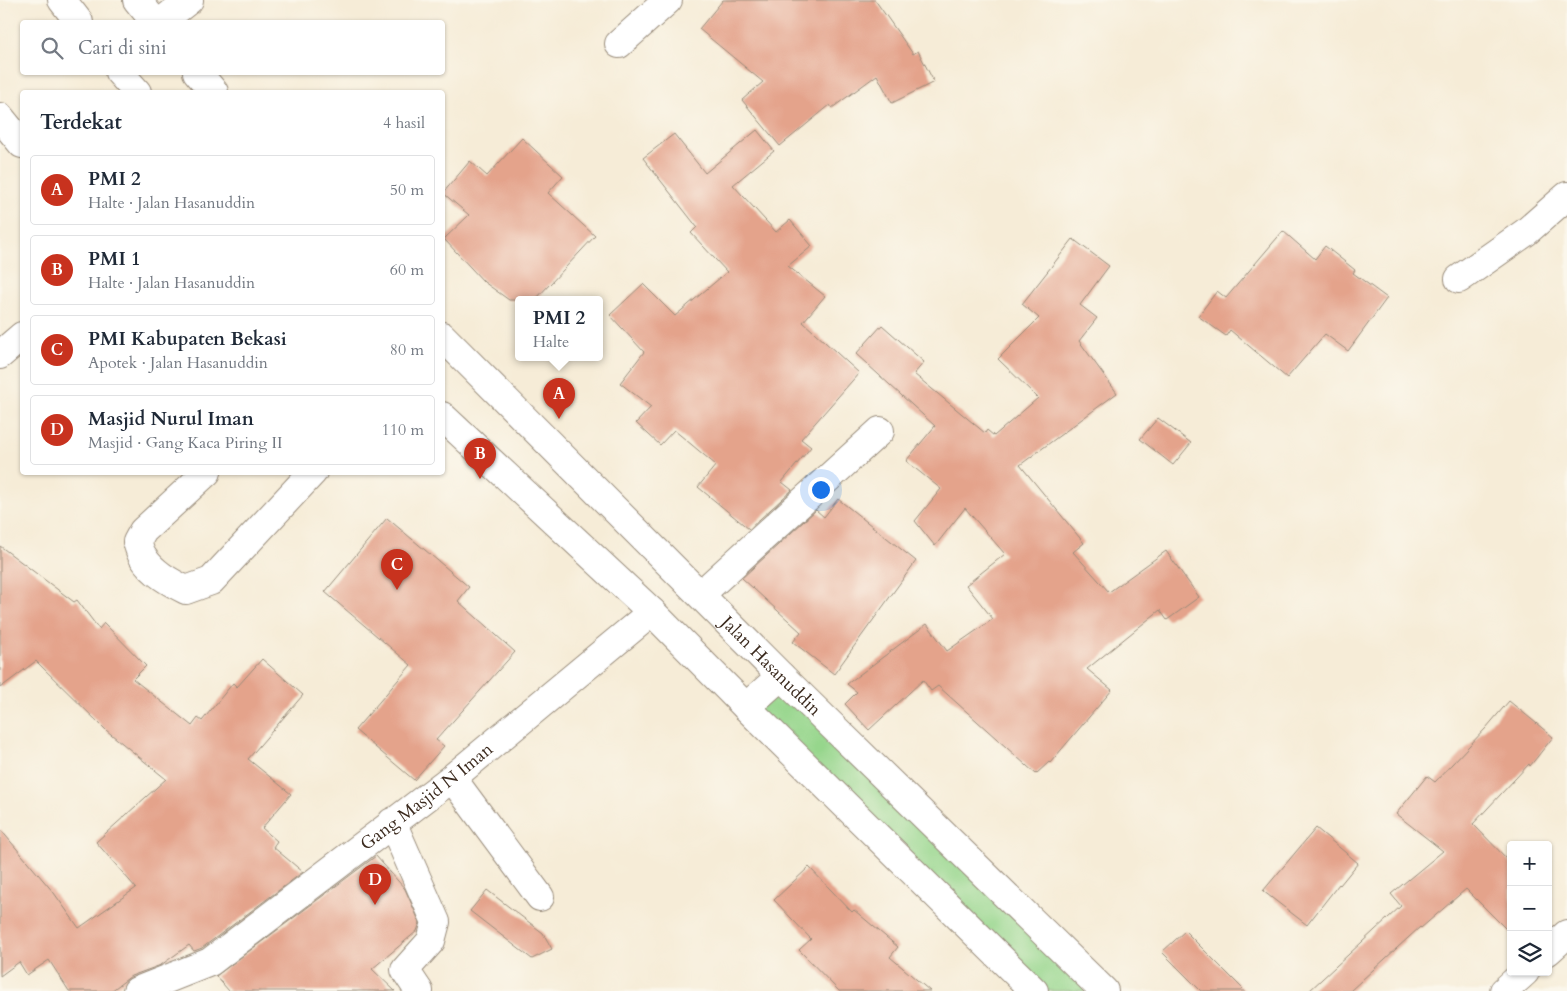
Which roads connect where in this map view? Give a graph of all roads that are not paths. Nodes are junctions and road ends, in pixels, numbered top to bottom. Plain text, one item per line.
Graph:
1 (62, 0) edge
2 (137, 0) edge
3 (189, 0) edge
4 (668, 0) edge
5 (77, 20) edge
6 (153, 20) edge
7 (164, 20) edge
8 (619, 44) dead end
9 (122, 75) edge
10 (200, 75) edge
11 (135, 90) edge
12 (212, 90) edge
13 (0, 117) edge
14 (20, 142) edge
15 (1567, 196) edge
16 (1459, 279) dead end
17 (20, 338) edge
18 (445, 339) edge
19 (0, 355) edge
20 (445, 419) edge
21 (880, 431) dead end
22 (203, 475) edge
23 (310, 475) edge
24 (701, 594) junction
25 (652, 612) junction
26 (781, 676) junction
27 (746, 708) junction
28 (452, 778) junction
29 (392, 822) junction
30 (540, 897) dead end
31 (1567, 934) edge
32 (1552, 947) edge
33 (1521, 976) edge
34 (137, 991) edge
35 (419, 991) edge
36 (1034, 991) edge
37 (1104, 991) edge
38 (1504, 991) edge

1 - 5 main road
2 - 6 main road
3 - 7 main road
4 - 8 main road
9 - 11 main road
10 - 12 main road
13 - 14 main road
15 - 16 main road
17 - 19 main road
18 - 24 main road, Jalan Hasanuddin
20 - 25 main road
21 - 24 main road
22 - 23 main road
24 - 26 main road, Jalan Hasanuddin
25 - 27 main road
25 - 28 main road, Gang Masjid N Iman
26 - 27 main road
26 - 37 main road, Jalan Hasanuddin
27 - 36 main road
28 - 29 main road, Gang Masjid N Iman
28 - 30 main road
29 - 34 main road, Gang Masjid N Iman
29 - 35 main road
31 - 32 main road
33 - 38 main road

